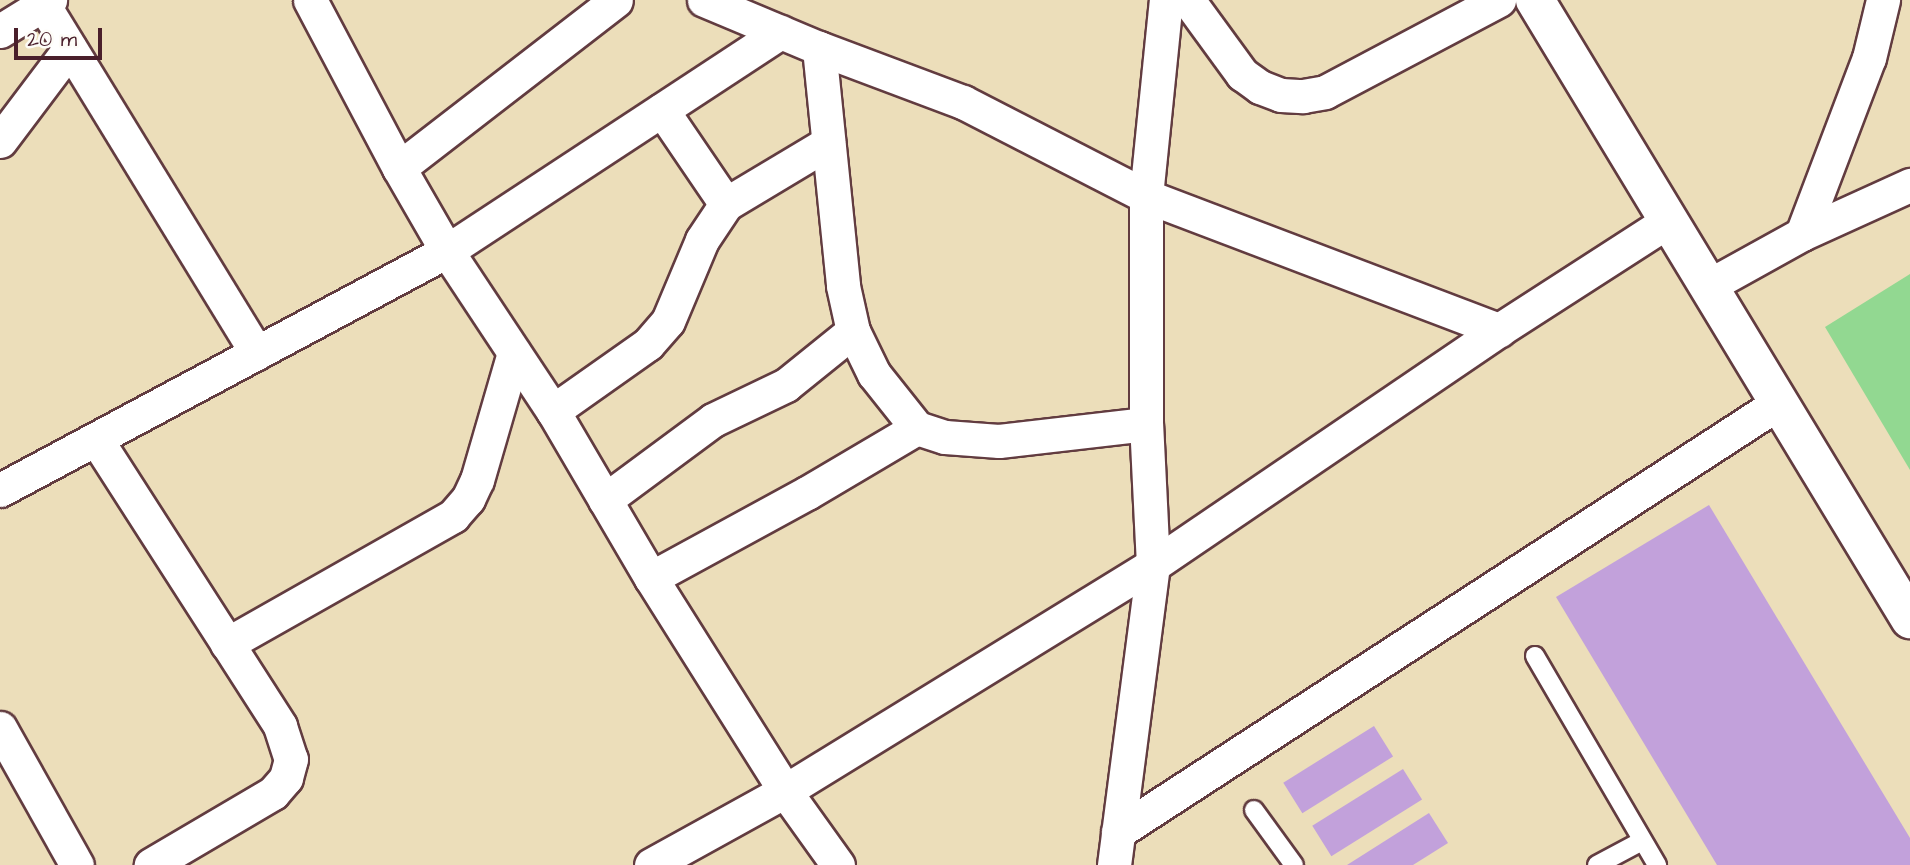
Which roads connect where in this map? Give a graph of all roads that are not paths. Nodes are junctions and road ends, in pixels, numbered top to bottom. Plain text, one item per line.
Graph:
1 (310, 0) edge
2 (616, 0) edge
3 (704, 0) edge
4 (1166, 0) edge
5 (1188, 0) edge
6 (1499, 0) edge
7 (1535, 0) edge
8 (1883, 0) edge
9 (47, 2) edge
10 (0, 31) edge
11 (781, 32) junction
12 (70, 48) junction
13 (819, 48) junction
14 (662, 110) junction
15 (0, 141) edge
16 (828, 143) junction
17 (399, 168) junction
18 (1910, 185) edge
19 (1146, 196) junction
20 (726, 204) junction
21 (1668, 221) junction
22 (1802, 234) junction
23 (447, 251) junction
24 (1710, 285) junction
25 (1499, 330) junction
26 (853, 331) junction
27 (257, 353) junction
28 (514, 353) junction
29 (1780, 402) junction
30 (553, 411) junction
31 (1146, 424) junction
32 (917, 428) junction
33 (96, 439) junction
34 (0, 490) edge
35 (606, 500) junction
36 (1153, 565) junction
37 (652, 578) junction
38 (1910, 619) edge
39 (227, 644) junction
40 (1535, 656) dead end
41 (4, 743) edge
42 (785, 791) junction
43 (1254, 810) dead end
44 (1118, 832) junction
45 (1642, 841) junction
46 (77, 865) edge
47 (150, 865) edge
48 (651, 865) edge
49 (838, 865) edge
50 (1114, 865) edge
51 (1294, 865) edge
52 (1597, 865) edge
53 (1657, 865) edge

1 - 17 street
2 - 17 street
3 - 11 street
4 - 19 street
5 - 6 street
7 - 21 highway
8 - 22 street
9 - 10 street
9 - 12 street
11 - 13 street
11 - 14 street
12 - 15 street
12 - 27 street
13 - 16 street
13 - 19 street
14 - 20 street
14 - 23 street
16 - 20 street
16 - 26 street
17 - 23 street
18 - 22 street
19 - 25 street
19 - 31 street
20 - 30 street
21 - 24 highway
21 - 25 street
22 - 24 street
23 - 27 street
23 - 28 street
24 - 29 highway
25 - 36 street
26 - 32 street
26 - 35 street
27 - 33 street
28 - 30 street
28 - 39 street
29 - 38 highway
29 - 44 street
30 - 35 street
31 - 32 street
31 - 36 street
32 - 37 street
33 - 34 street
33 - 39 street
35 - 37 street
36 - 42 street
36 - 44 street
37 - 42 street
39 - 47 street
40 - 45 lane
41 - 46 street
42 - 48 street
42 - 49 street
43 - 51 lane
44 - 50 street
45 - 52 lane
45 - 53 lane

